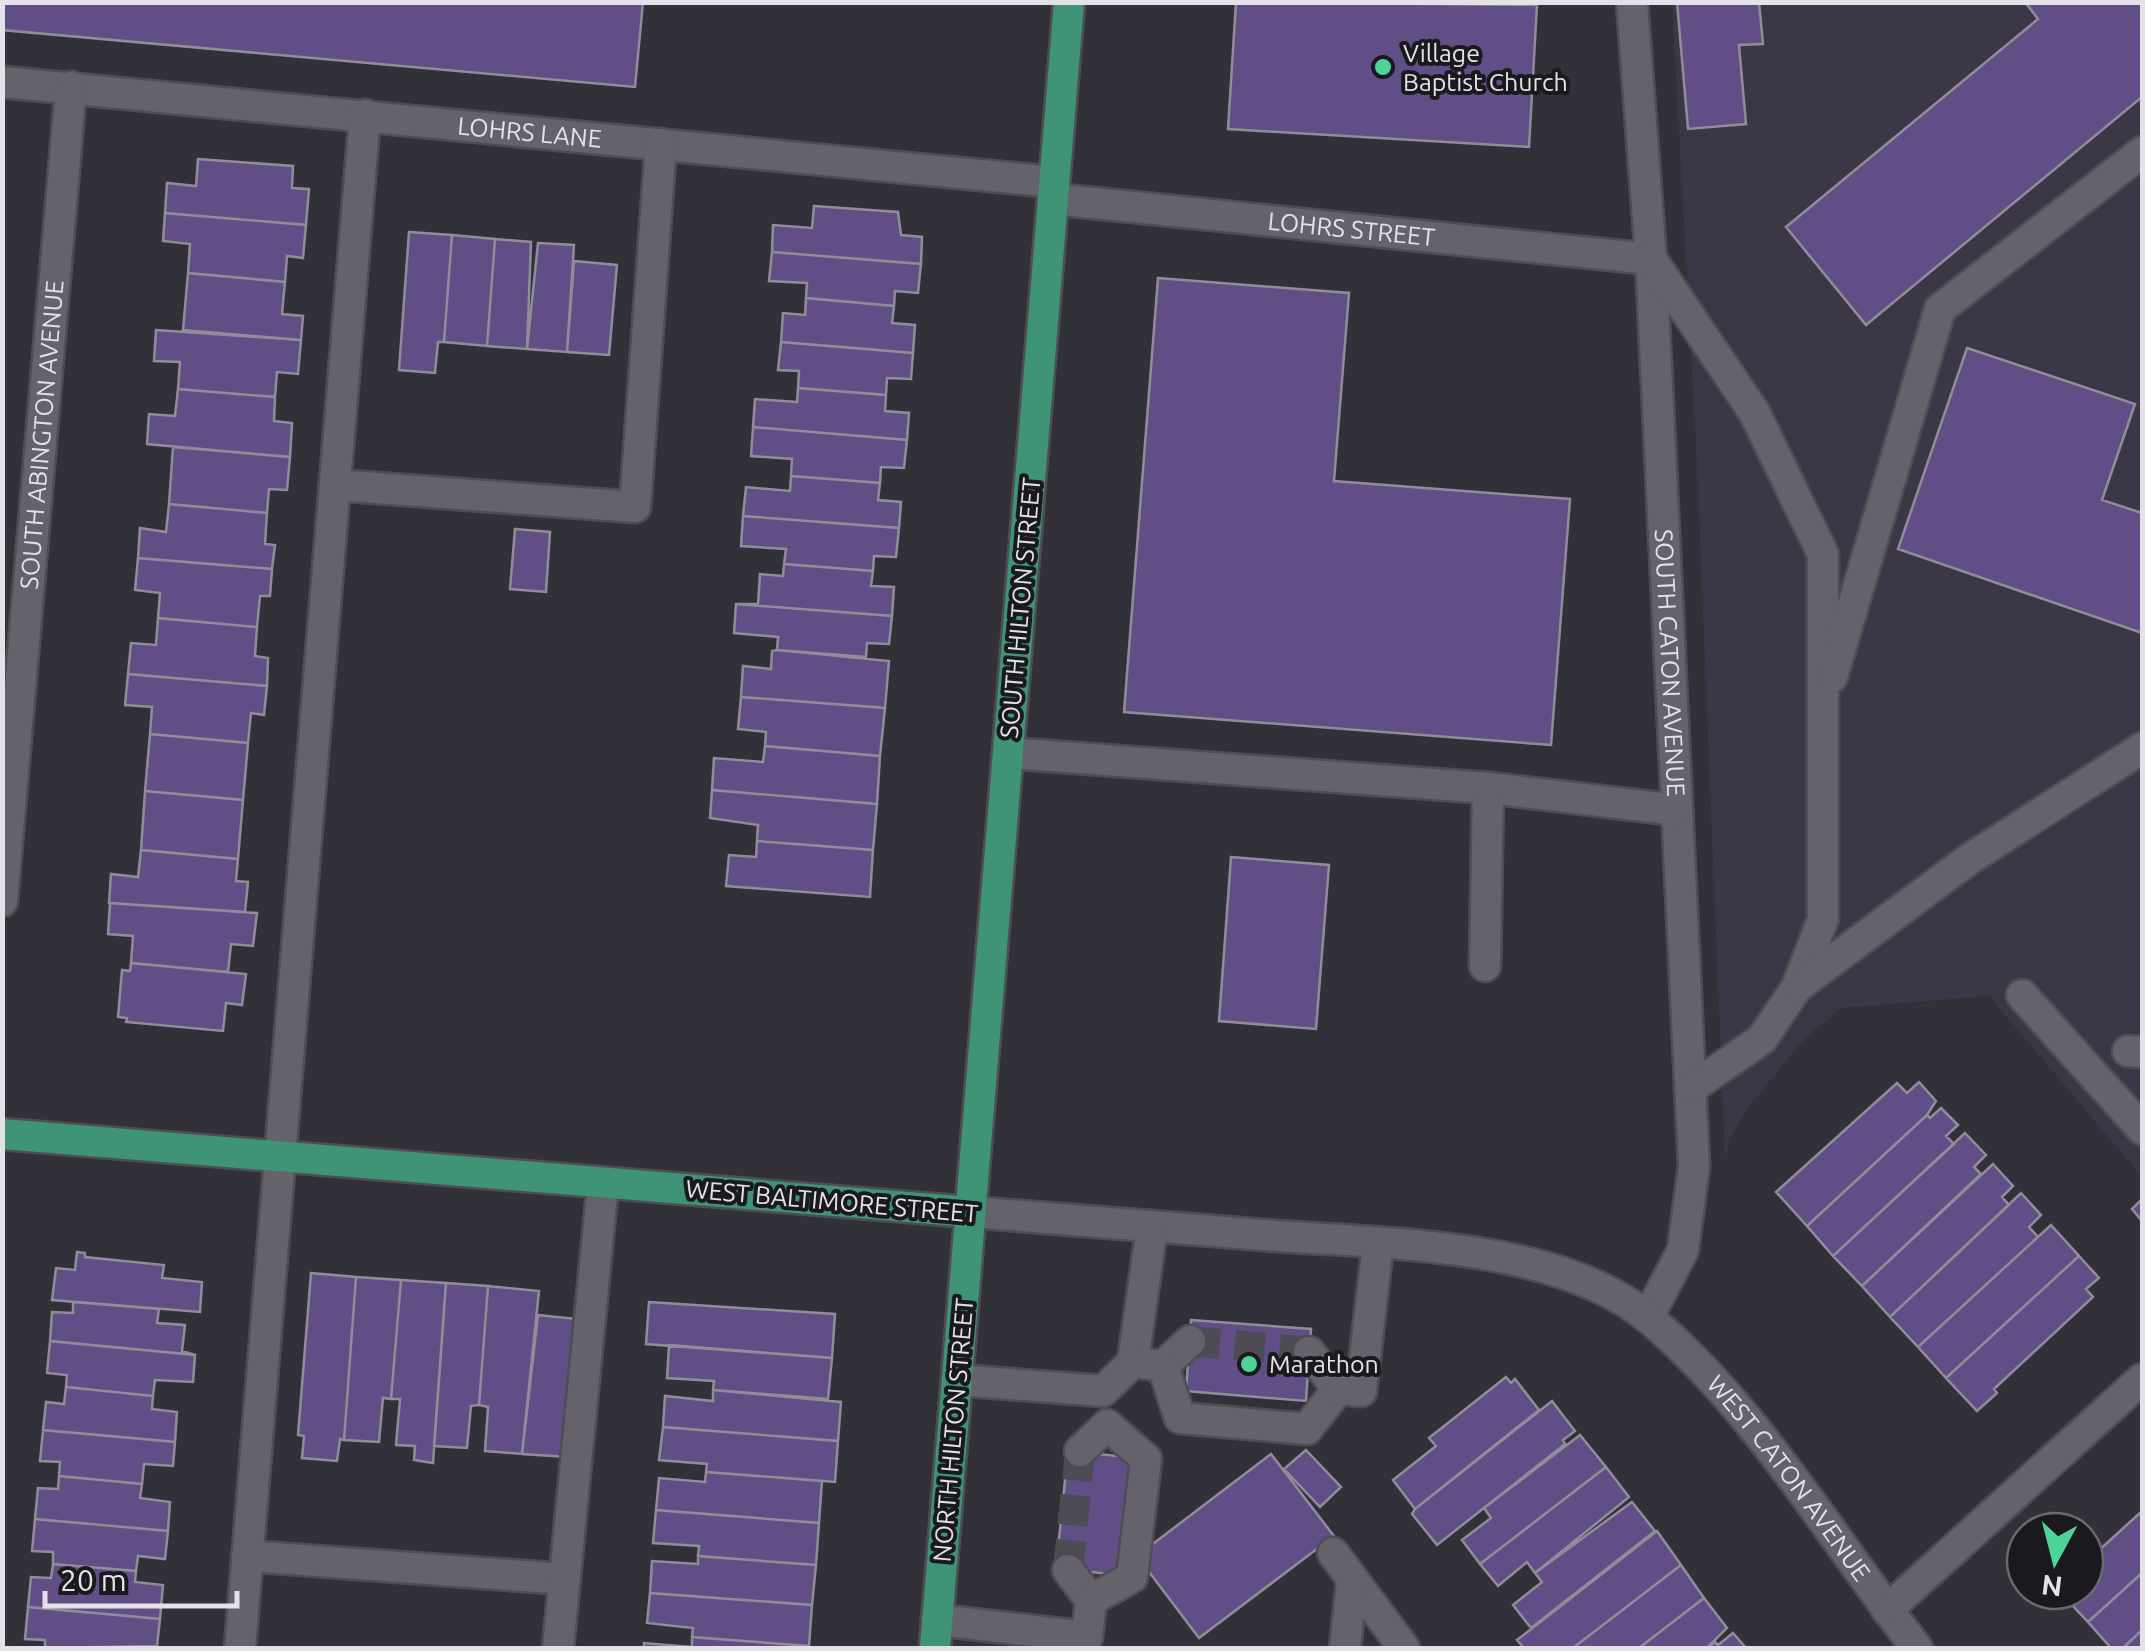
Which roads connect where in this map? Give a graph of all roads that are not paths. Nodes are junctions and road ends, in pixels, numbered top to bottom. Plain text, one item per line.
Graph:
1 (1068, 2) edge
2 (1632, 2) edge
3 (2, 82) edge
4 (71, 87) junction
5 (365, 116) junction
6 (661, 144) junction
7 (2142, 152) edge
8 (1054, 190) junction
9 (1651, 259) junction
10 (335, 485) junction
11 (1823, 709) junction
12 (2142, 748) edge
13 (1008, 753) junction
14 (1488, 788) junction
15 (1677, 810) junction
16 (2, 901) edge
17 (1485, 966) dead end
18 (1797, 987) junction
19 (2022, 995) dead end
20 (1690, 1089) junction
21 (2142, 1130) edge
22 (2, 1134) edge
23 (280, 1157) junction
24 (604, 1183) junction
25 (970, 1212) junction
26 (1152, 1226) junction
27 (1378, 1244) junction
28 (1648, 1318) junction
29 (1190, 1341) tunnel mouth
30 (1309, 1352) dead end
31 (1148, 1364) junction
32 (2142, 1379) edge
33 (957, 1380) junction
34 (1338, 1388) junction
35 (1104, 1391) junction
36 (1180, 1418) junction
37 (1107, 1425) junction
38 (1080, 1451) tunnel mouth
39 (1146, 1459) junction
40 (1334, 1552) dead end
41 (247, 1556) junction
42 (1068, 1570) tunnel mouth
43 (565, 1580) junction
44 (1352, 1582) junction
45 (1091, 1600) junction
46 (1886, 1610) junction
47 (936, 1634) edge
48 (1084, 1643) edge
49 (240, 1648) edge
50 (558, 1648) edge
51 (1345, 1648) edge
52 (1404, 1648) edge
53 (1917, 1648) edge

1 - 8 main road, SOUTH HILTON STREET
2 - 9 street, SOUTH CATON AVENUE
3 - 4 street, LOHRS LANE
4 - 5 street, LOHRS LANE
4 - 16 street, SOUTH ABINGTON AVENUE
5 - 6 street, LOHRS LANE
5 - 10 street
6 - 8 street, LOHRS LANE
6 - 10 street
7 - 11 street
8 - 9 street, LOHRS STREET
8 - 13 main road, SOUTH HILTON STREET
9 - 11 street
9 - 15 street, SOUTH CATON AVENUE
10 - 23 street
11 - 18 street
12 - 18 street
13 - 14 street
13 - 25 main road, SOUTH HILTON STREET
14 - 15 street
14 - 17 street
15 - 20 street, SOUTH CATON AVENUE
18 - 20 street
19 - 21 street
20 - 28 street, SOUTH CATON AVENUE
22 - 23 main road, WEST BALTIMORE STREET
23 - 24 main road, WEST BALTIMORE STREET
23 - 41 street
24 - 25 main road, WEST BALTIMORE STREET
24 - 43 street
25 - 26 street, WEST BALTIMORE STREET
25 - 33 main road, NORTH HILTON STREET
26 - 27 street, WEST BALTIMORE STREET
26 - 31 street
27 - 28 street, WEST BALTIMORE STREET
27 - 34 street
28 - 46 street, WEST CATON AVENUE
29 - 31 street
30 - 34 street
31 - 35 street
31 - 36 street
32 - 46 street
33 - 35 street
33 - 47 main road, NORTH HILTON STREET
34 - 36 street
35 - 37 street
36 - 39 street
37 - 38 street
37 - 39 street
39 - 45 street
40 - 44 street
41 - 43 street
41 - 49 street
42 - 45 street
43 - 50 street
44 - 51 street
44 - 52 street
45 - 48 street
46 - 53 street, WEST CATON AVENUE
47 - 48 street

